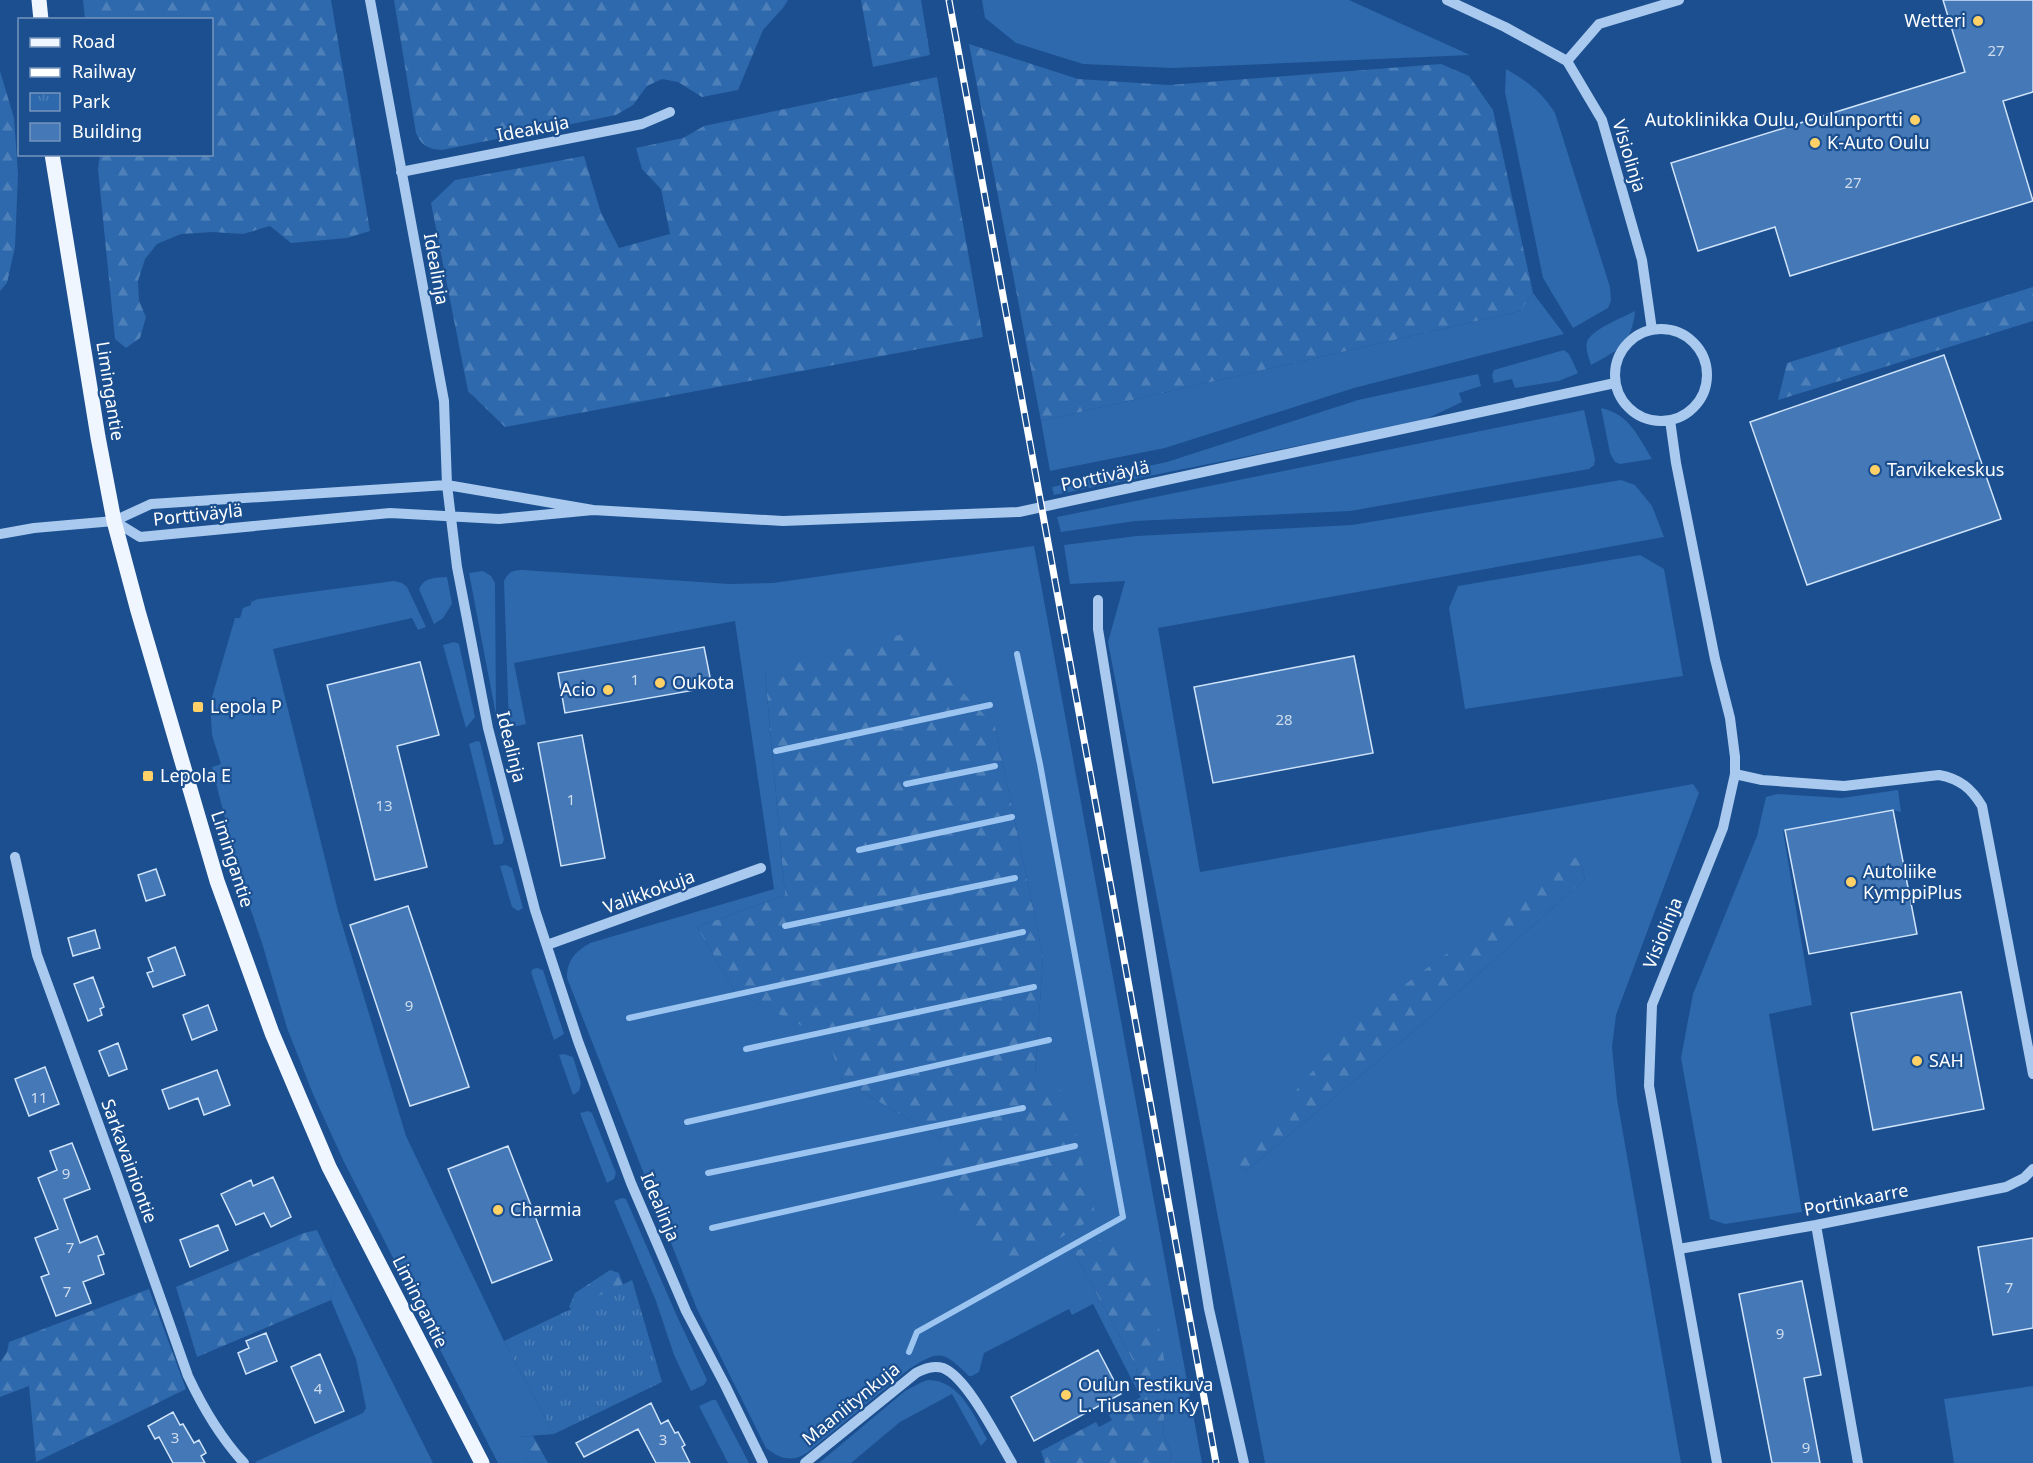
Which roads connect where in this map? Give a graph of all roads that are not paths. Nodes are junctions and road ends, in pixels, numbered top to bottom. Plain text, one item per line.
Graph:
1 (39, 0) edge
2 (370, 0) edge
3 (1447, 0) edge
4 (1679, 0) edge
5 (41, 18) edge
6 (1568, 61) junction
7 (670, 112) dead end
8 (52, 156) edge
9 (401, 172) junction
10 (1652, 330) junction
11 (1615, 383) junction
12 (1670, 420) junction
13 (447, 485) junction
14 (593, 510) junction
15 (451, 516) junction
16 (114, 520) junction
17 (0, 534) edge
18 (1098, 600) dead end
19 (1735, 774) junction
20 (15, 857) dead end
21 (761, 868) dead end
22 (548, 945) junction
23 (2033, 1074) edge
24 (2033, 1169) edge
25 (1816, 1225) junction
26 (1679, 1249) junction
27 (244, 1463) edge
28 (482, 1463) edge
29 (763, 1463) edge
30 (805, 1463) edge
31 (1012, 1463) edge
32 (1244, 1463) edge
33 (1717, 1463) edge
34 (1858, 1463) edge

1 - 5 main road
2 - 9 street, Idealinja
3 - 6 street
4 - 6 street
6 - 10 street, Visiolinja
7 - 9 street, Ideakuja
8 - 16 main road, Limingantie
9 - 13 street, Idealinja
10 - 11 street
10 - 12 street
11 - 12 street
11 - 14 street, Porttiväylä
12 - 19 street, Visiolinja
13 - 14 street, Porttiväylä
13 - 15 street, Idealinja
13 - 16 street, Porttiväylä
14 - 15 street, Porttiväylä
15 - 16 street, Porttiväylä
15 - 22 street, Idealinja
16 - 17 street
16 - 28 main road, Limingantie
18 - 32 street
19 - 23 street
19 - 26 street, Visiolinja
20 - 27 street, Sarkavainiontie
21 - 22 street, Valikkokuja
22 - 29 street, Idealinja
24 - 25 street, Portinkaarre
25 - 26 street, Portinkaarre
25 - 34 street
26 - 33 street, Visiolinja
30 - 31 street, Maaniitynkuja

